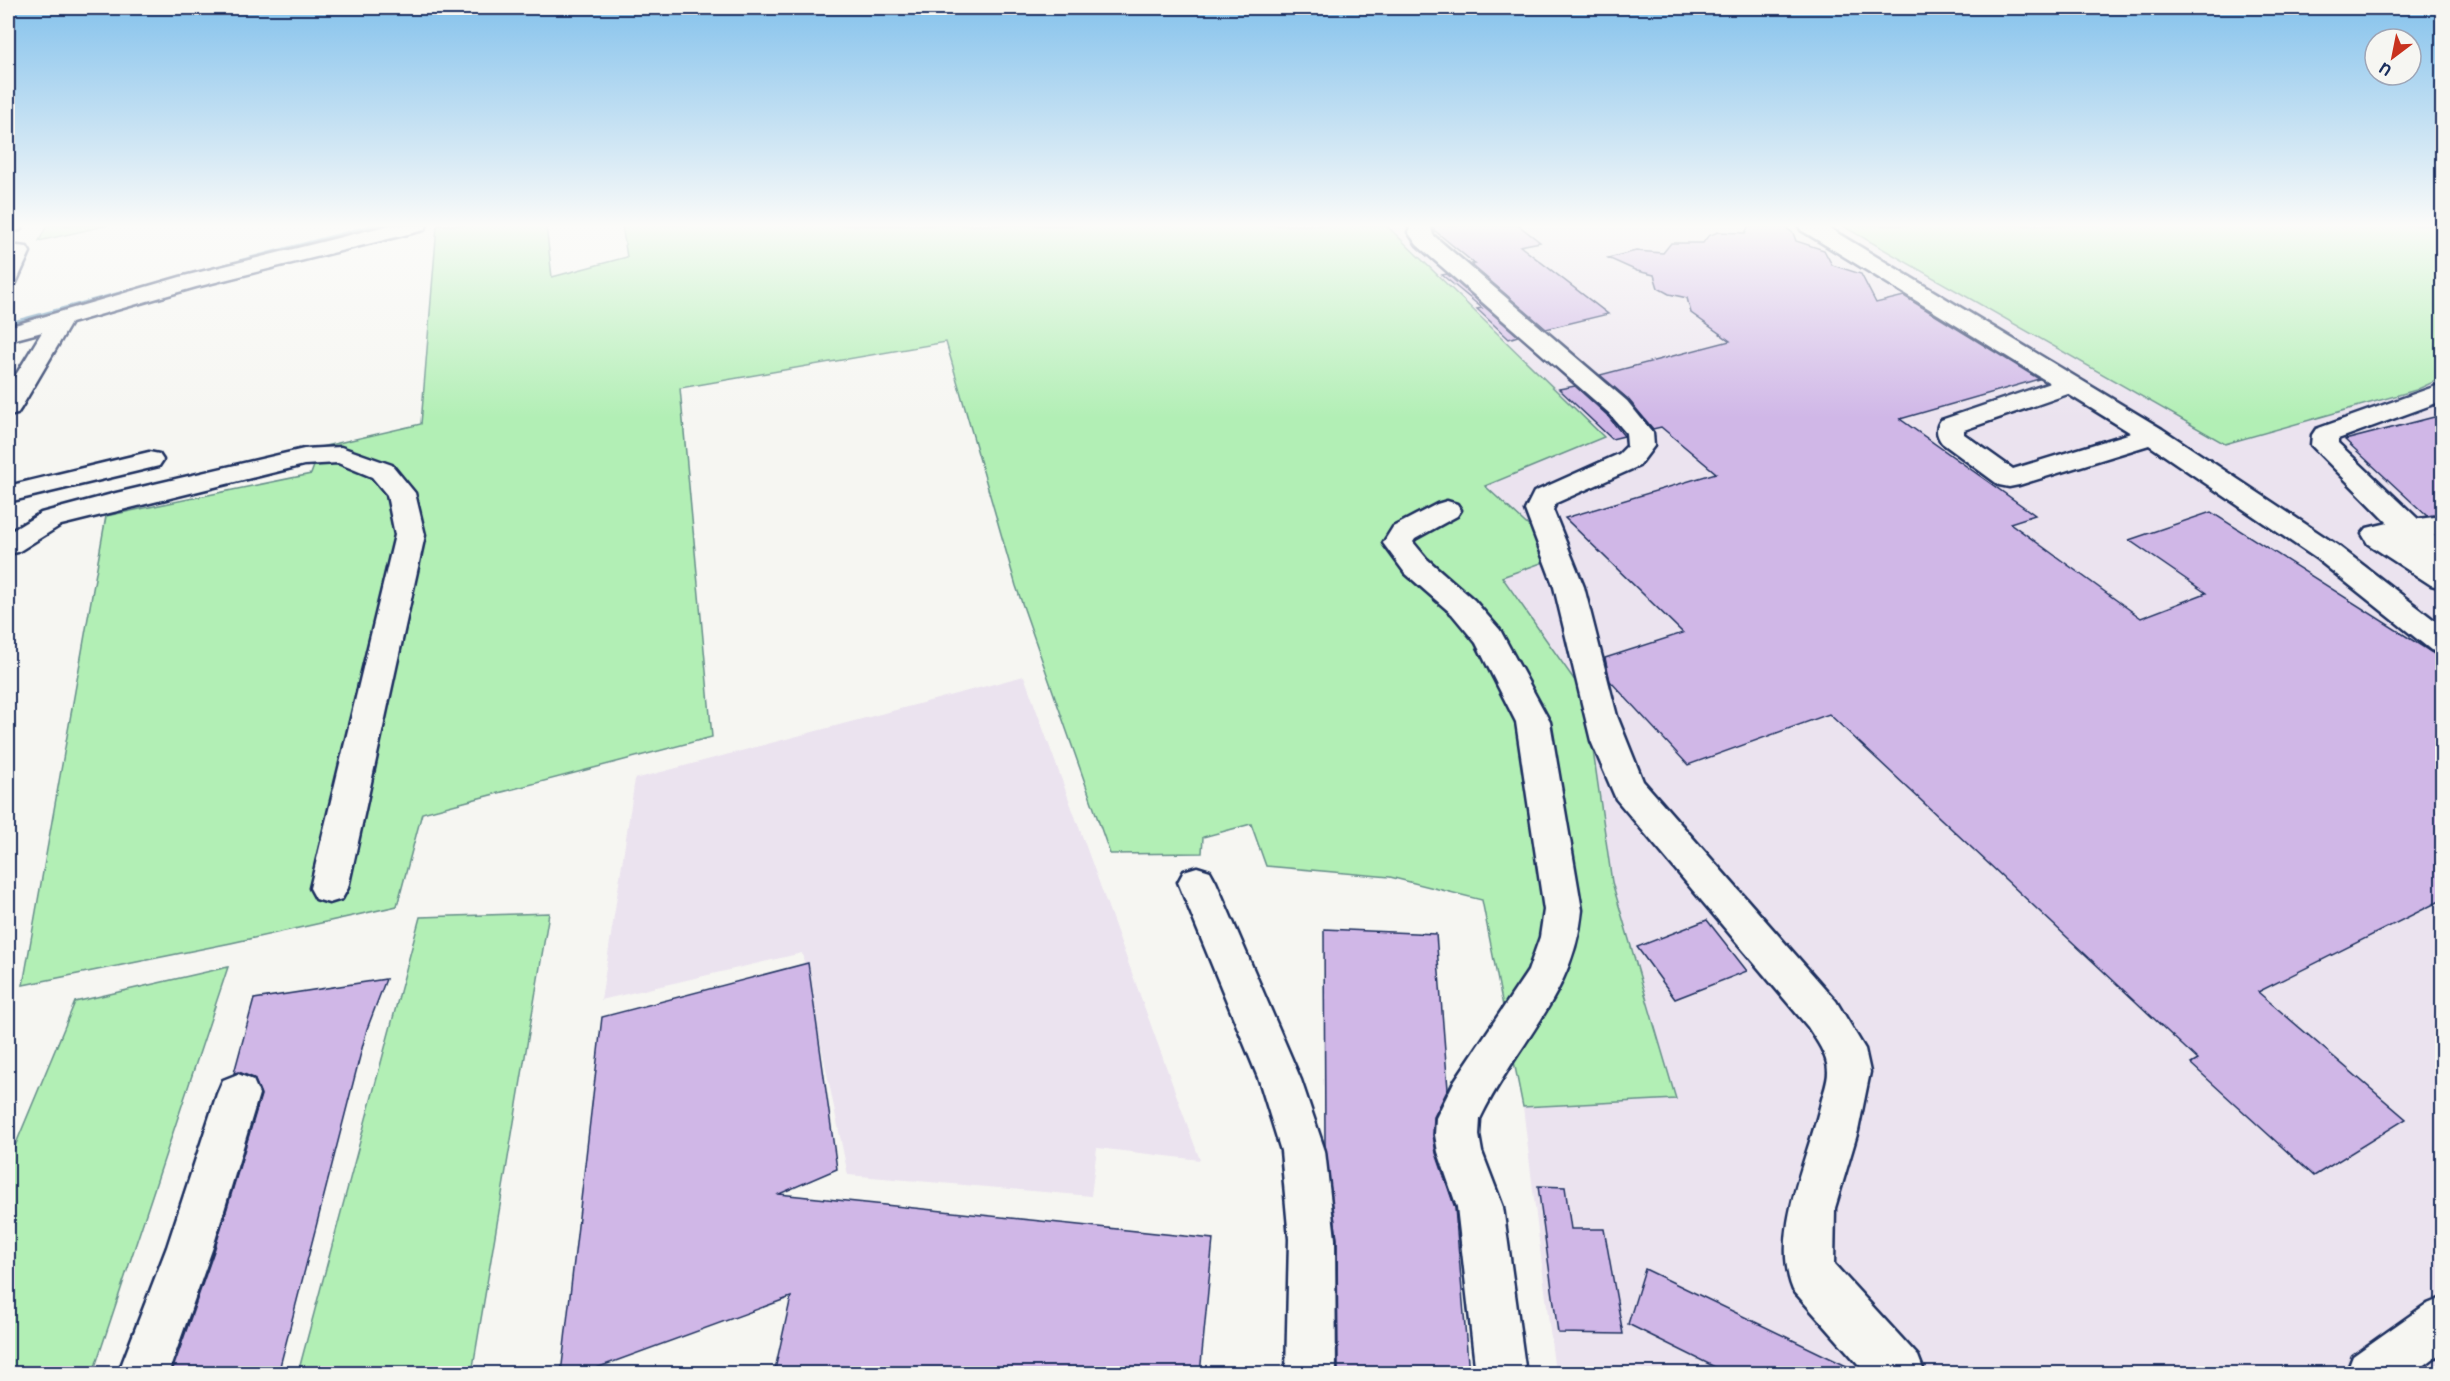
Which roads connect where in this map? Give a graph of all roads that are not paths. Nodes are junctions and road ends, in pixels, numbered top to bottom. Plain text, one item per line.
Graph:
1 (112, 289) edge
2 (166, 289) edge
3 (1482, 289) edge
4 (1914, 289) edge
5 (8, 320) edge
6 (61, 320) junction
7 (8, 334) edge
8 (2070, 385) junction
9 (2442, 392) edge
10 (8, 408) edge
11 (2153, 435) junction
12 (149, 460) dead end
13 (8, 494) edge
14 (1447, 510) dead end
15 (2442, 525) edge
16 (2412, 529) junction
17 (8, 545) edge
18 (2442, 559) edge
19 (2442, 578) edge
20 (2442, 642) edge
21 (1197, 882) dead end
22 (329, 888) dead end
23 (238, 1094) dead end
24 (2442, 1322) edge
25 (143, 1374) edge
26 (1311, 1374) edge
27 (1501, 1374) edge
28 (1900, 1374) edge
29 (2371, 1374) edge

1 - 5 street
2 - 6 street
3 - 28 street
4 - 8 street
6 - 7 street
6 - 10 street
8 - 11 street
8 - 11 street
9 - 16 street
11 - 20 street
12 - 13 street
14 - 27 street
15 - 16 street
16 - 18 street
16 - 19 street
17 - 22 street
21 - 26 street
23 - 25 street
24 - 29 street

